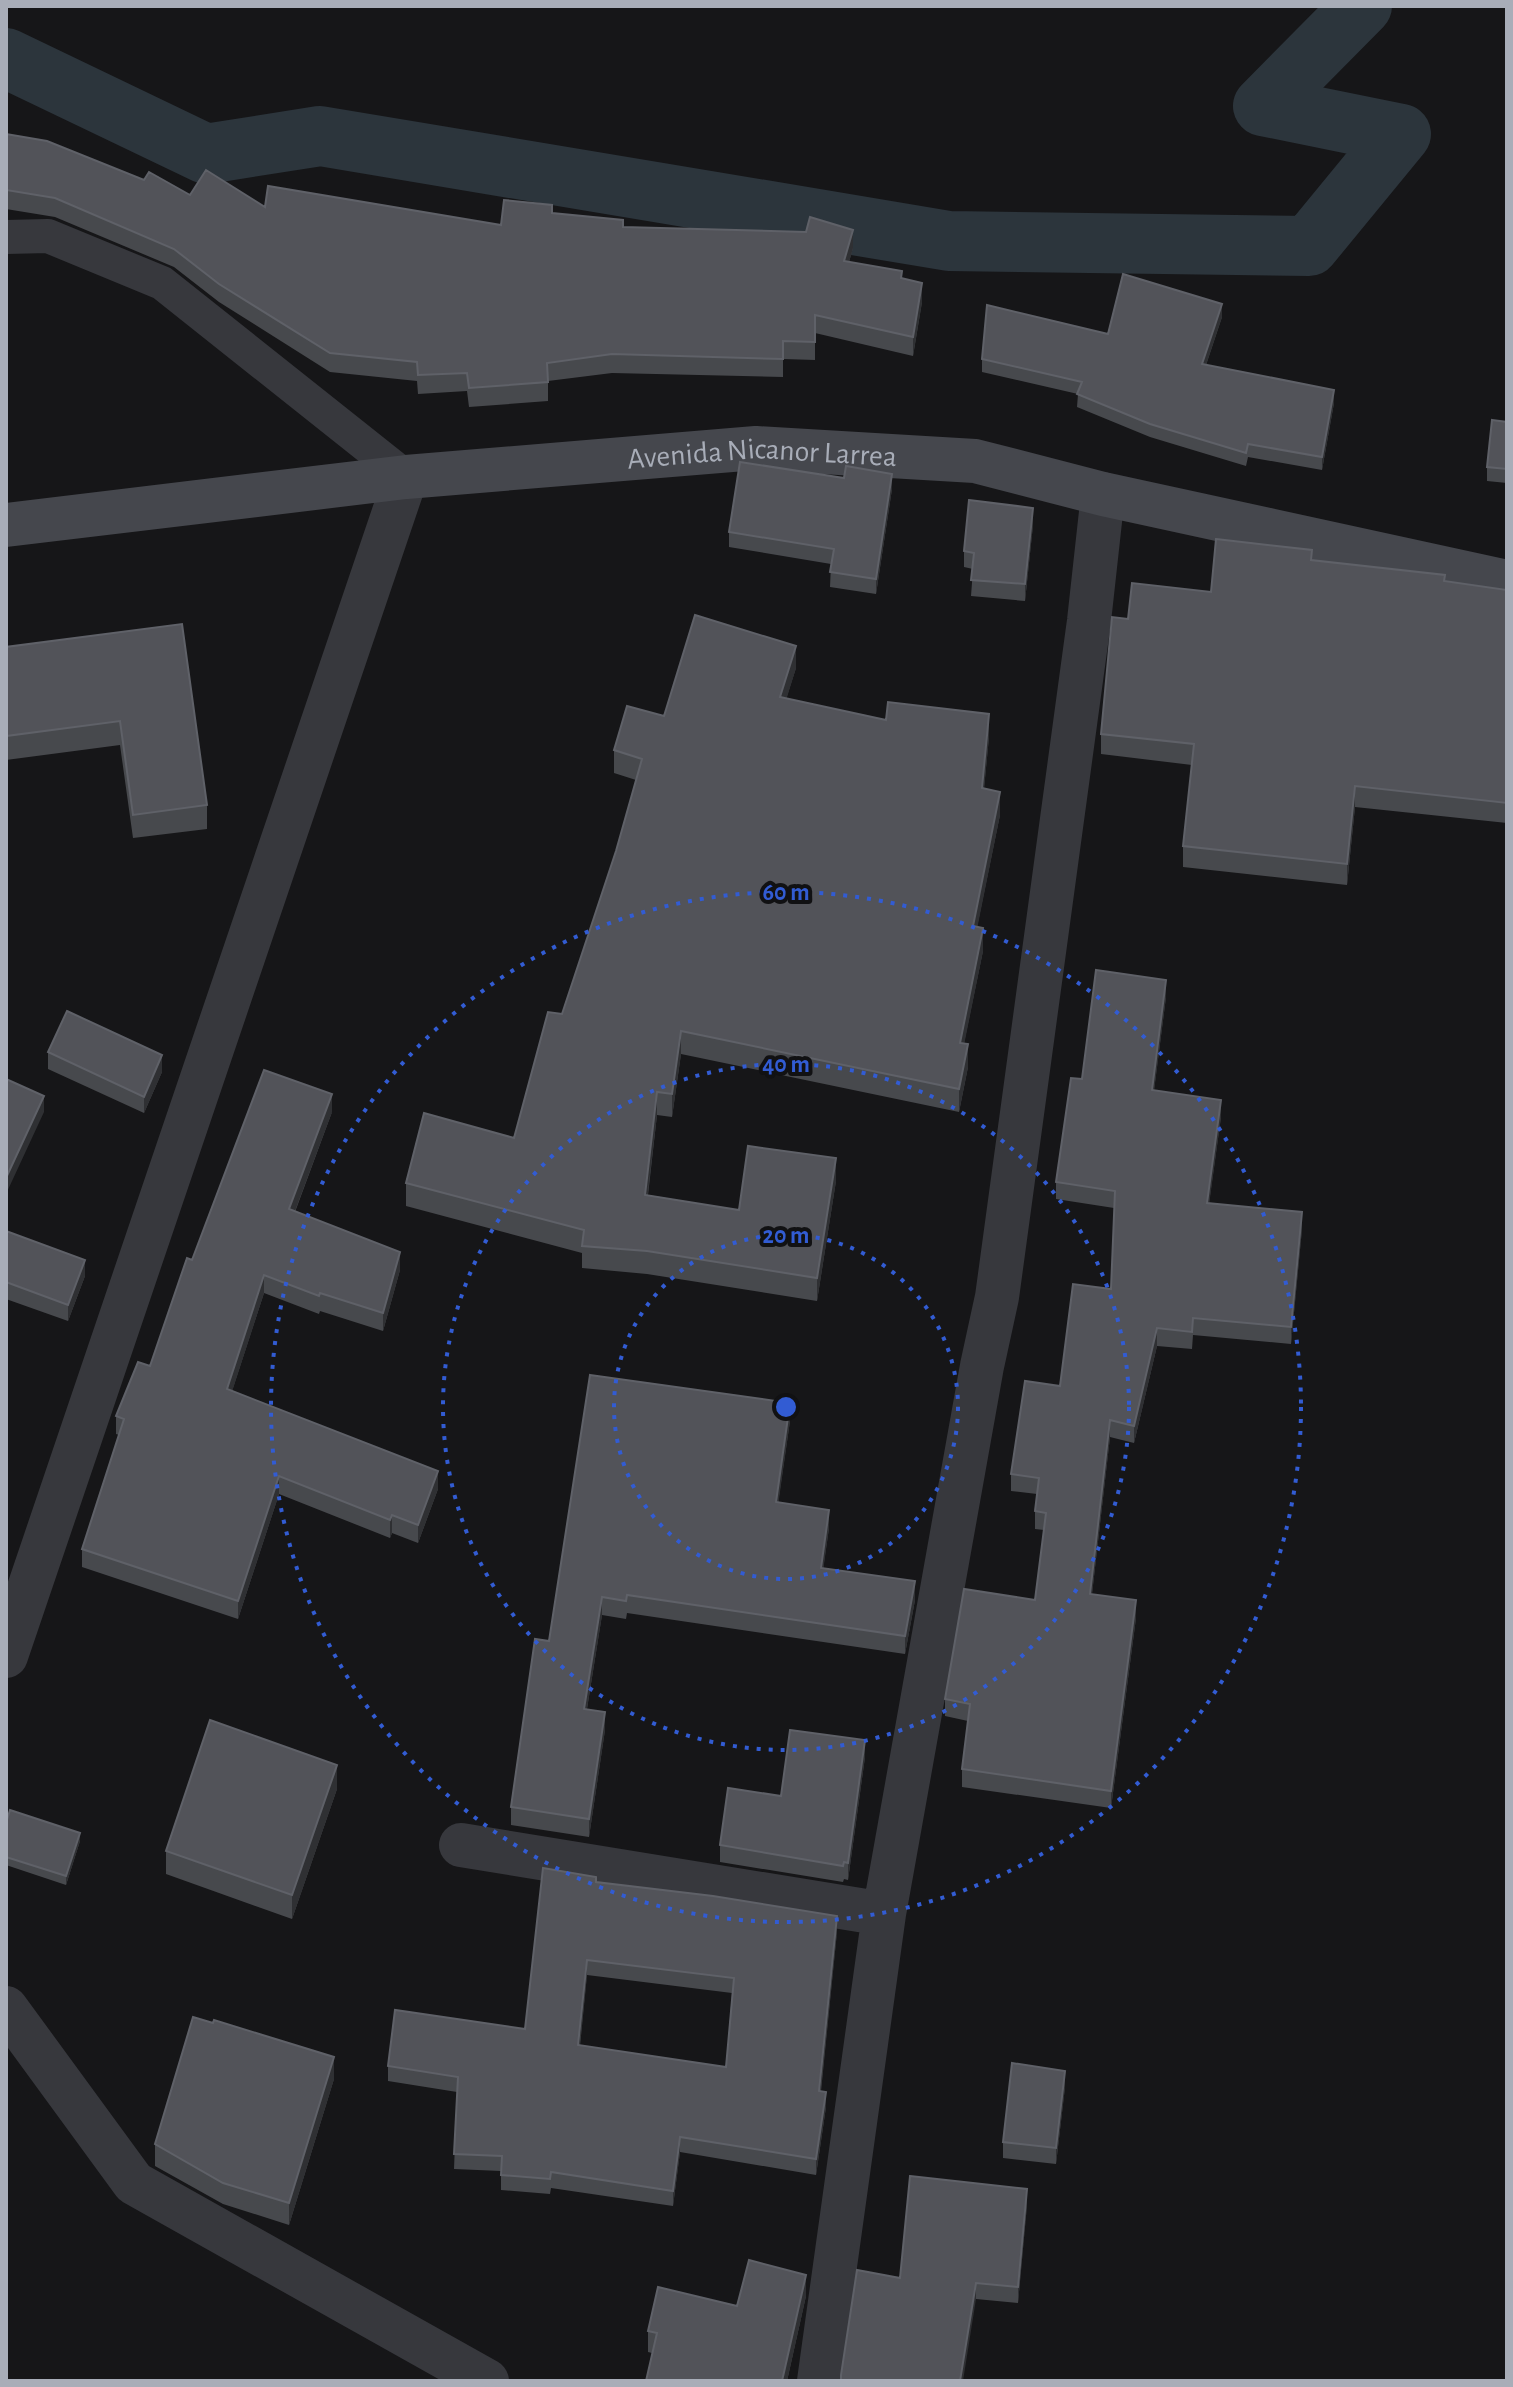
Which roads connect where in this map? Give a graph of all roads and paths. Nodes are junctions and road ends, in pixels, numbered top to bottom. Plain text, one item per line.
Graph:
1 (6, 237) edge
2 (406, 477) junction
3 (1103, 494) junction
4 (6, 525) edge
5 (1507, 582) edge
6 (9, 1638) edge
7 (461, 1845) dead end
8 (884, 1914) junction
9 (6, 2008) edge
10 (487, 2381) edge
11 (819, 2381) edge

1 - 2 lane
2 - 3 main road, Avenida Nicanor Larrea
2 - 4 main road, Avenida Nicanor Larrea
2 - 6 street
3 - 5 main road, Avenida Nicanor Larrea
3 - 8 street
7 - 8 street
8 - 11 street
9 - 10 street

